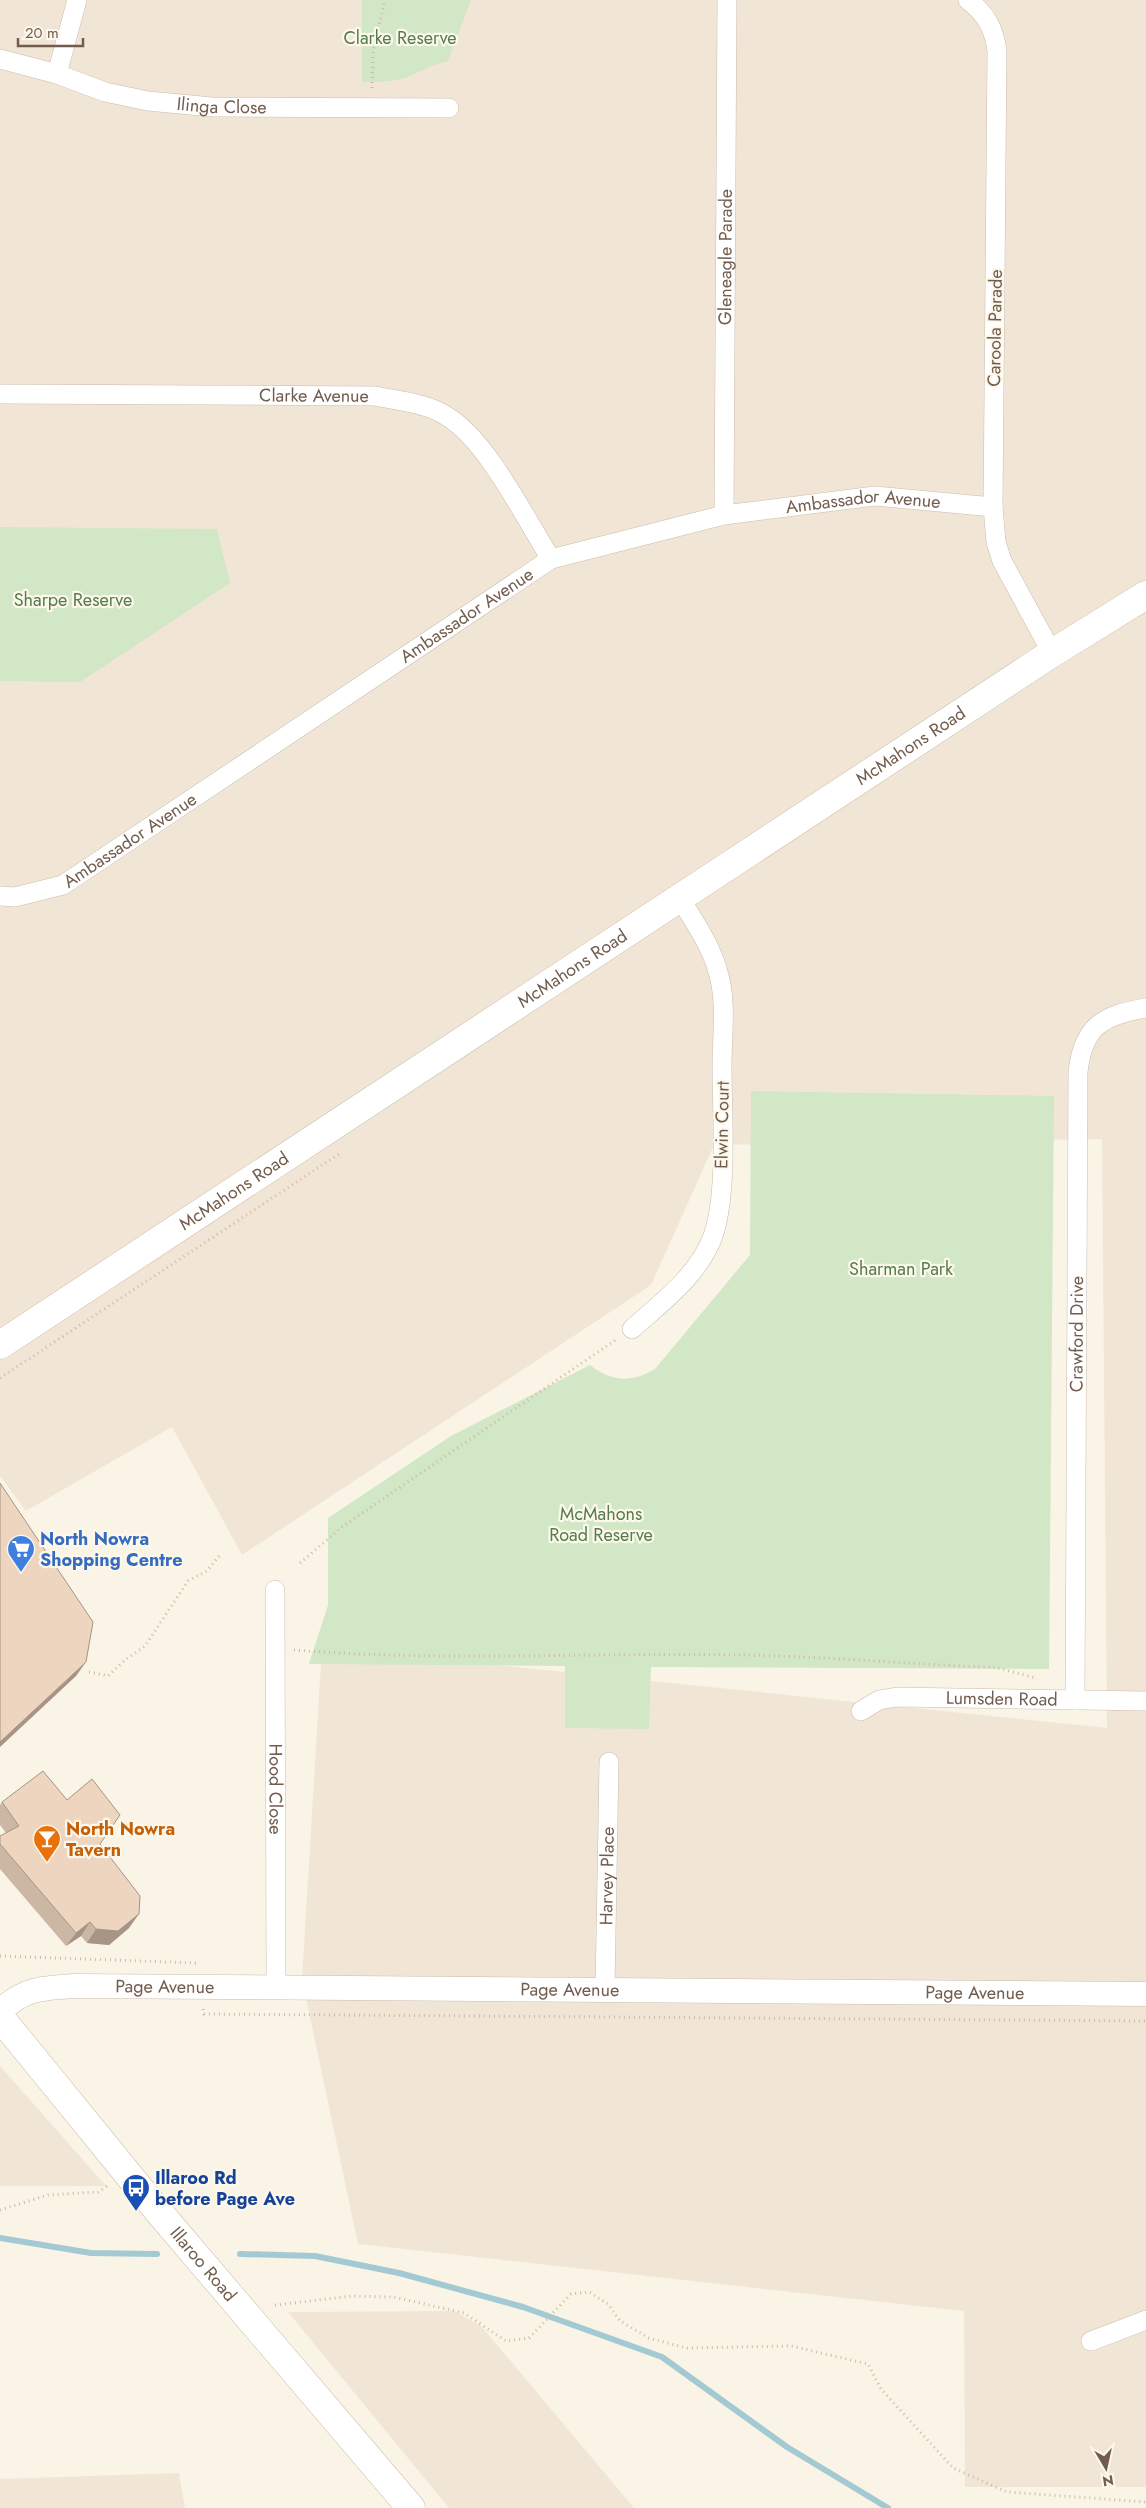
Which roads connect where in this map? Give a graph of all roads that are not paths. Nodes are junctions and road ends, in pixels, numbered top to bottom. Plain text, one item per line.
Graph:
1 (77, 0) edge
2 (727, 0) edge
3 (968, 0) edge
4 (0, 59) edge
5 (56, 74) junction
6 (450, 108) dead end
7 (0, 394) edge
8 (993, 507) junction
9 (724, 515) junction
10 (551, 558) junction
11 (1146, 595) edge
12 (1052, 653) junction
13 (0, 896) edge
14 (680, 898) junction
15 (1146, 1008) edge
16 (632, 1329) road end
17 (0, 1345) edge
18 (275, 1590) dead end
19 (1070, 1699) junction
20 (1146, 1701) edge
21 (861, 1711) dead end
22 (609, 1762) dead end
23 (276, 1988) junction
24 (605, 1990) junction
25 (1146, 1994) edge
26 (0, 2011) edge
27 (0, 2018) edge
28 (1146, 2320) edge
29 (1091, 2341) dead end
30 (410, 2508) edge

1 - 5 street
2 - 9 street, Gleneagle Parade
3 - 8 street, Caroola Parade
4 - 5 street, Ilinga Close
5 - 6 street, Ilinga Close
7 - 10 street, Clarke Avenue
8 - 9 street, Ambassador Avenue
8 - 12 street, Caroola Parade
9 - 10 street, Ambassador Avenue
10 - 13 street, Ambassador Avenue
11 - 12 main road, McMahons Road
12 - 14 main road, McMahons Road
14 - 16 street, Elwin Court
14 - 17 main road, McMahons Road
15 - 19 street, Crawford Drive
18 - 23 street, Hood Close
19 - 20 street, Lumsden Road
19 - 21 street, Lumsden Road
22 - 24 street, Harvey Place
23 - 24 street, Page Avenue
23 - 26 street, Page Avenue
24 - 25 street, Page Avenue
27 - 30 main road, Illaroo Road
28 - 29 street

